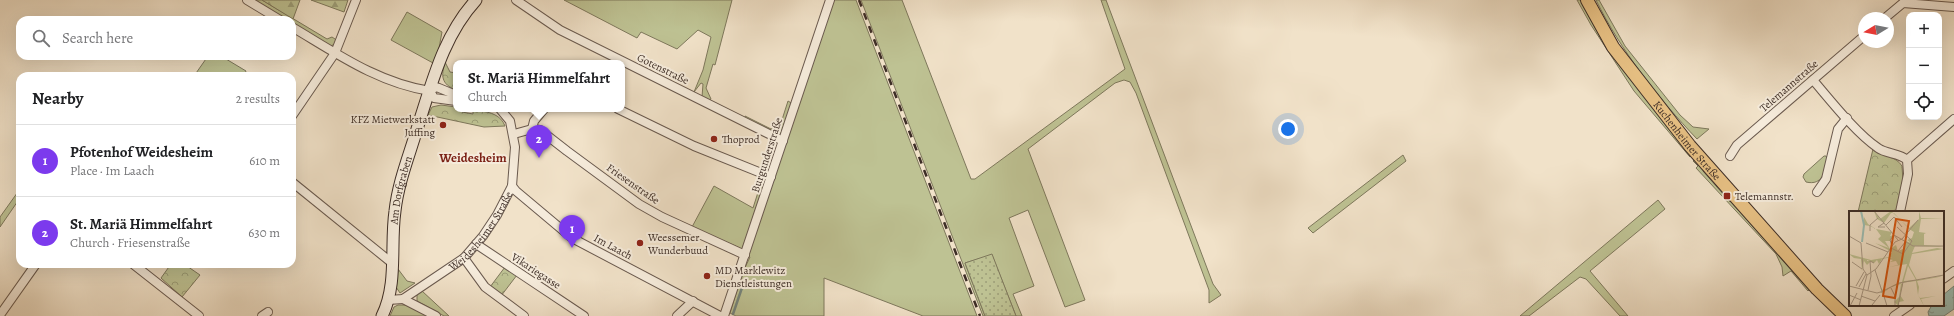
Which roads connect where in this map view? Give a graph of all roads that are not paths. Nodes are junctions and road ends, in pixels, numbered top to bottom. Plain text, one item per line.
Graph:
1 (247, 0) edge
2 (356, 0) edge
3 (476, 0) edge
4 (516, 0) edge
5 (830, 0) edge
6 (1587, 0) edge
7 (1949, 4) edge
8 (1892, 12) edge
9 (273, 16) edge
10 (296, 29) edge
11 (1858, 41) edge
12 (335, 53) junction
13 (620, 60) edge
14 (625, 62) edge
15 (1813, 80) junction
16 (430, 91) junction
17 (453, 94) edge
18 (453, 101) edge
19 (296, 110) edge
20 (503, 112) edge
21 (542, 112) edge
22 (624, 112) edge
23 (1848, 118) junction
24 (1954, 119) edge
25 (532, 129) junction
26 (514, 134) junction
27 (783, 141) junction
28 (1730, 156) dead end
29 (1907, 163) junction
30 (771, 177) junction
31 (296, 185) edge
32 (512, 186) junction
33 (1817, 192) dead end
34 (1900, 211) edge
35 (476, 244) junction
36 (745, 255) junction
37 (464, 258) junction
38 (392, 263) junction
39 (33, 268) edge
40 (138, 268) edge
41 (1954, 271) edge
42 (1944, 278) edge
43 (1817, 289) junction
44 (403, 299) junction
45 (388, 300) junction
46 (693, 301) junction
47 (1909, 306) edge
48 (1910, 306) edge
49 (0, 315) edge
50 (199, 316) edge
51 (382, 316) edge
52 (436, 316) edge
53 (524, 316) edge
54 (584, 316) edge
55 (677, 316) edge
56 (720, 316) edge
57 (724, 316) edge
58 (1837, 316) edge
59 (1845, 316) edge
60 (1894, 316) edge
61 (1902, 316) edge

1 - 9 street
2 - 12 street
3 - 16 street, Am Dorfgraben
4 - 13 street, Gotenstraße
5 - 27 street, Burgunderstraße
6 - 43 main road, Kuchenheimer Straße
7 - 8 street
10 - 12 street
11 - 15 street, Telemannstraße
12 - 16 street
12 - 19 street
14 - 27 street, Gotenstraße
15 - 23 street
15 - 28 street, Telemannstraße
16 - 17 street
16 - 18 street
16 - 38 street, Am Dorfgraben
20 - 26 street, Weidesheimer Straße
21 - 25 street
22 - 30 street
23 - 29 street
23 - 33 street
24 - 29 street
25 - 26 street
25 - 36 street, Friesenstraße
26 - 32 street, Weidesheimer Straße
27 - 30 street, Burgunderstraße
29 - 34 street
30 - 36 street, Burgunderstraße
31 - 38 street
32 - 35 street, Weidesheimer Straße
32 - 46 street, Im Laach
35 - 37 street, Weidesheimer Straße
35 - 54 street, Vikariegasse
36 - 57 street, Burgunderstraße
37 - 44 street, Weidesheimer Straße
37 - 53 street
38 - 45 street, Am Dorfgraben
39 - 49 street
40 - 50 street
41 - 42 street
43 - 58 main road, Kuchenheimer Straße
43 - 59 main road, Kuchenheimer Straße
44 - 45 street
44 - 52 street
45 - 51 street
46 - 55 street
46 - 56 street, Im Laach
47 - 60 street
48 - 61 street

